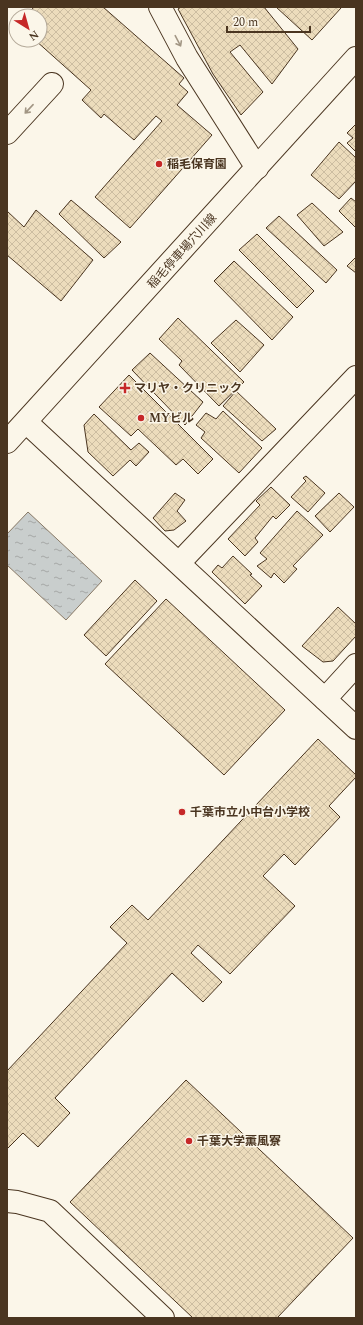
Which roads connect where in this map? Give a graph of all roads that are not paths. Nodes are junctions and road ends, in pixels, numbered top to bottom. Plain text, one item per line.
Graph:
1 (160, 7) edge
2 (353, 67) edge
3 (52, 84) dead end
4 (7, 133) edge
5 (257, 168) junction
6 (356, 377) edge
7 (26, 422) junction
8 (7, 442) edge
9 (178, 563) junction
10 (356, 665) edge
11 (325, 700) junction
12 (356, 728) edge
13 (7, 1201) edge
14 (163, 1318) edge

1 -> 5 street
2 - 5 street, 稲毛停車場穴川線
3 -> 4 street
5 - 7 street, 稲毛停車場穴川線
6 - 9 street
7 - 8 street, 稲毛停車場穴川線
7 - 9 street
9 - 11 street
10 - 11 street
11 - 12 street
13 - 14 street

